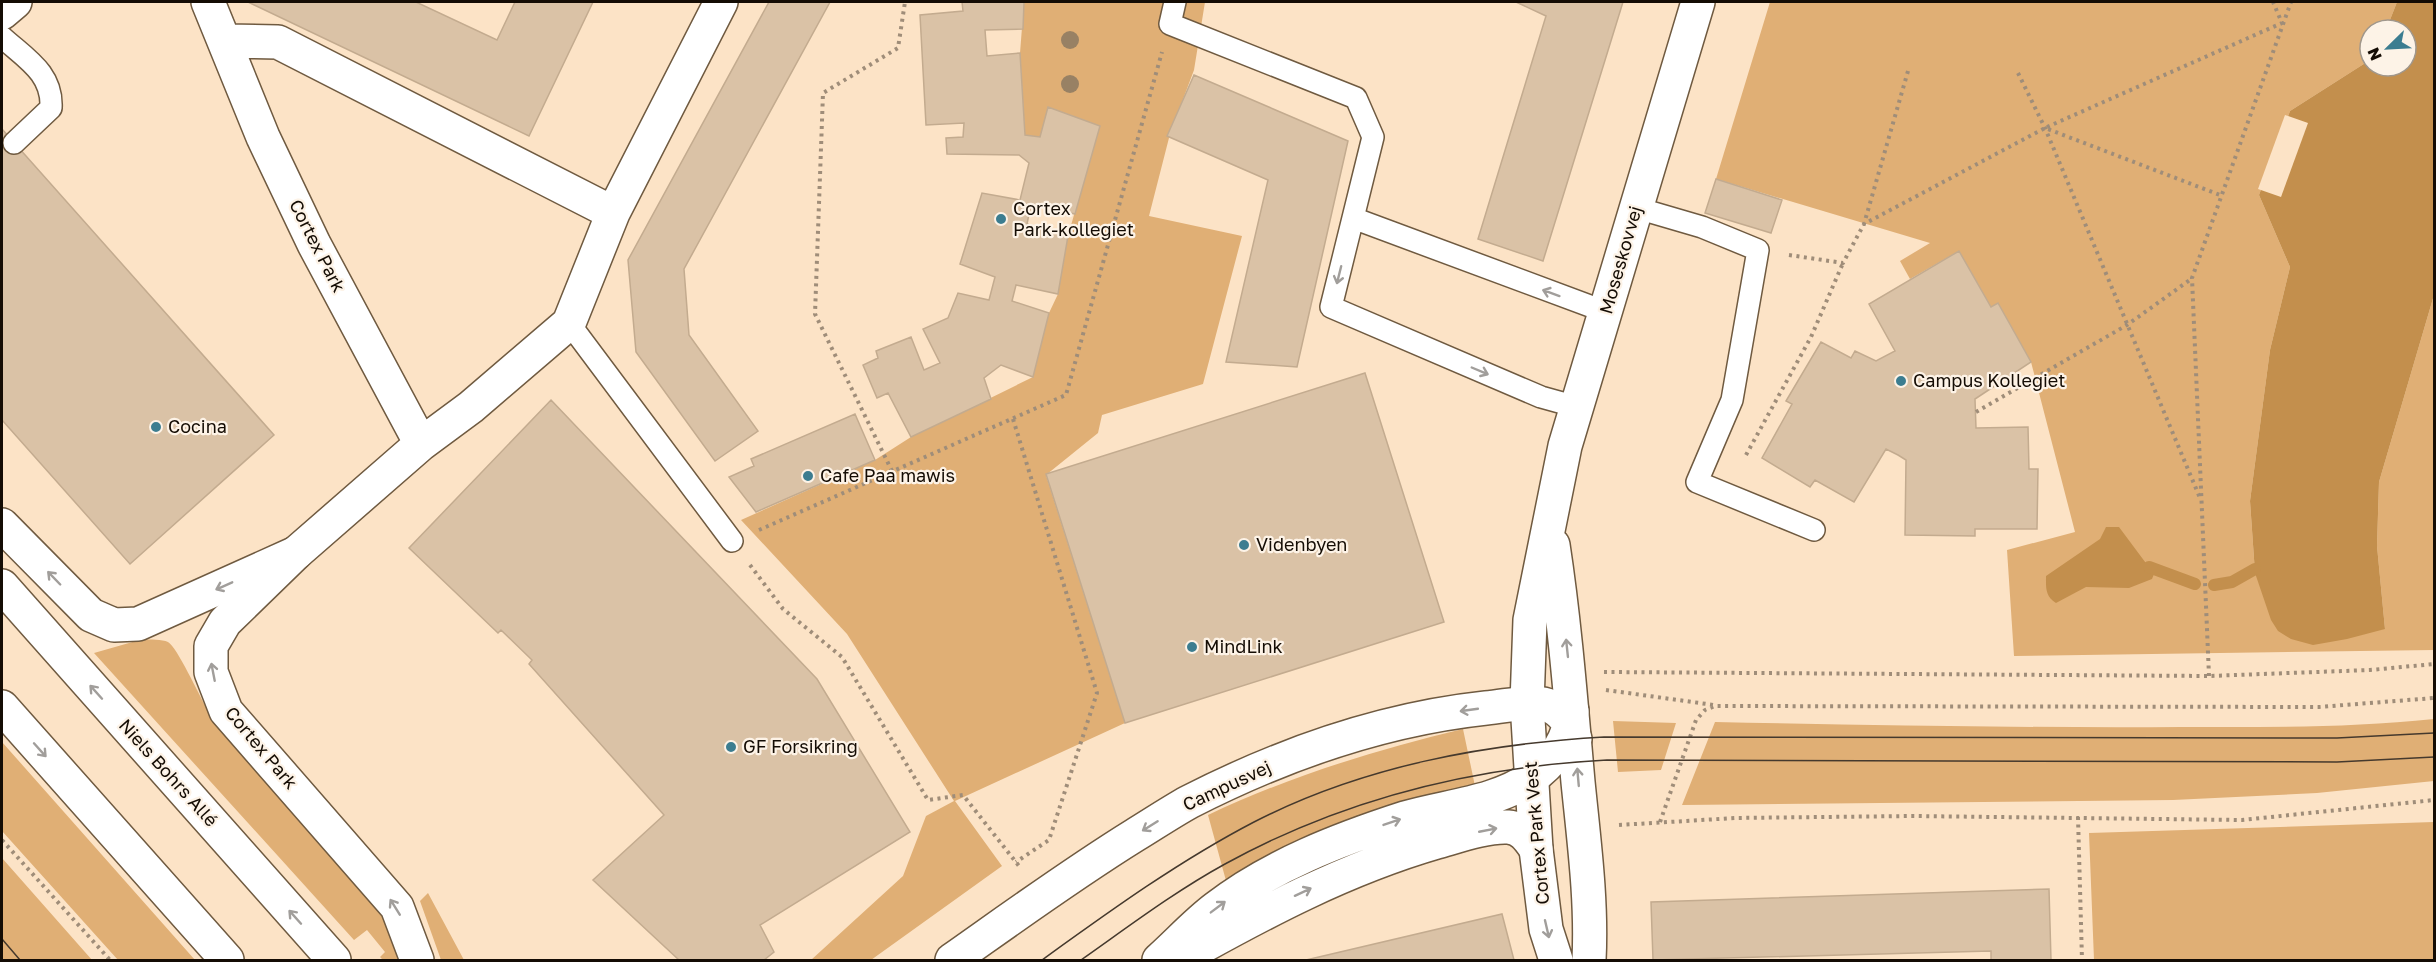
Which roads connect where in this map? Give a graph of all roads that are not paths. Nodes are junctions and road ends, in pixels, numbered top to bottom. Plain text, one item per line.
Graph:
1 (15, 2) edge
2 (208, 2) edge
3 (721, 2) edge
4 (1175, 2) edge
5 (1698, 2) edge
6 (2, 12) edge
7 (2, 37) edge
8 (226, 41) junction
9 (14, 143) dead end
10 (1637, 208) junction
11 (613, 213) junction
12 (1353, 218) junction
13 (1606, 312) junction
14 (568, 323) junction
15 (1577, 407) junction
16 (421, 444) junction
17 (1549, 520) junction
18 (2, 525) edge
19 (1814, 530) dead end
20 (732, 541) road end
21 (296, 553) junction
22 (2, 586) edge
23 (1581, 702) junction
24 (1527, 704) junction
25 (2, 707) edge
26 (1532, 778) junction
27 (1536, 849) junction
28 (136, 857) junction
29 (953, 958) edge
30 (226, 960) edge
31 (244, 960) edge
32 (334, 960) edge
33 (417, 960) edge
34 (1159, 960) edge
35 (1178, 960) edge
36 (1557, 960) edge
37 (1589, 960) edge

1 - 6 street
2 - 8 street, Cortex Park
3 - 11 street, Cortex Park
4 - 12 lane
5 - 10 street, Moseskovvej
7 - 9 lane
8 - 11 street
8 - 16 street, Cortex Park
10 - 13 street, Moseskovvej
10 - 19 lane
11 - 14 street, Cortex Park
13 -> 12 lane
12 -> 15 lane
13 - 15 street, Moseskovvej
14 - 16 street, Cortex Park
14 - 20 lane
15 - 17 street, Moseskovvej
16 - 21 street, Cortex Park
23 -> 17 street, Moseskovvej
17 - 24 street, Moseskovvej
21 -> 18 street
33 -> 21 street, Cortex Park
32 -> 22 street, Niels Bohrs Allé
23 - 24 street, Campusvej
23 - 26 street
37 -> 23 street
24 - 26 street, Cortex Park Vest
24 -> 29 street, Campusvej
25 -> 28 street
26 - 27 street, Cortex Park Vest
34 -> 26 street
35 -> 27 street
27 -> 36 street, Cortex Park Vest
28 - 30 street
28 - 31 street

